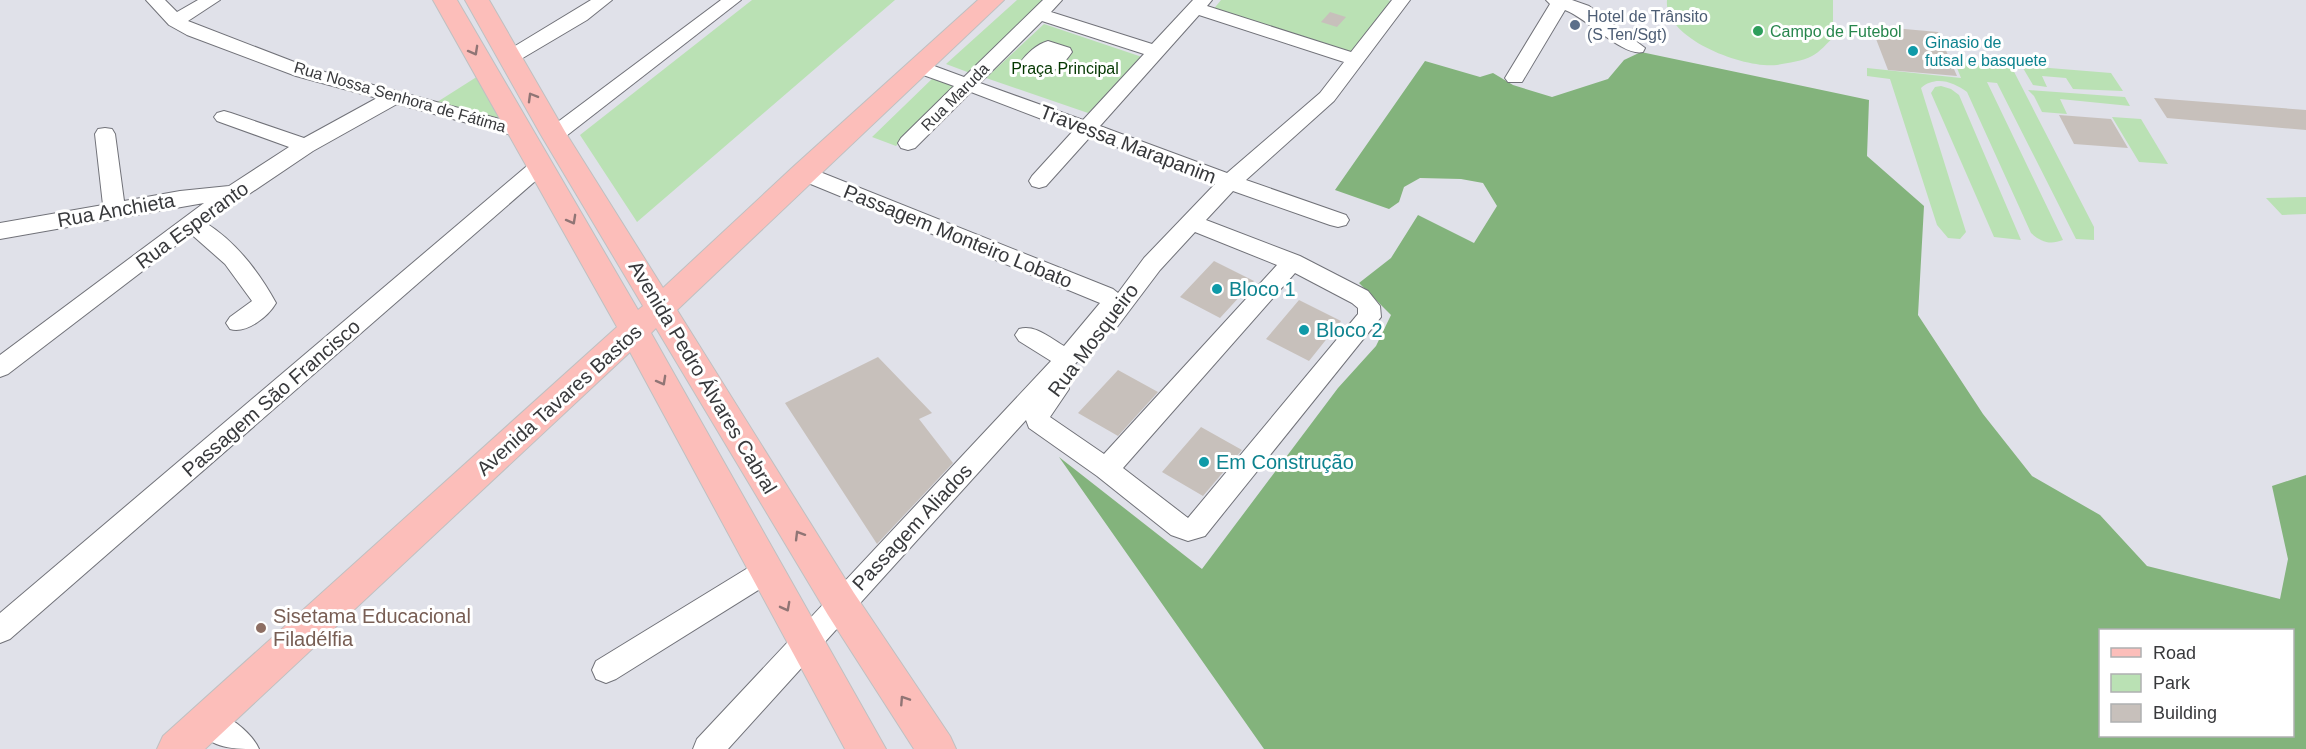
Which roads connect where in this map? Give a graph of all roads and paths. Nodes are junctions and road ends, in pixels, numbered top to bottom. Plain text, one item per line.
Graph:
1 (155, 0) edge
2 (211, 0) edge
3 (445, 0) edge
4 (477, 0) edge
5 (603, 0) edge
6 (732, 0) edge
7 (992, 0) edge
8 (1053, 0) edge
9 (1401, 0) edge
10 (1558, 1) edge
11 (1199, 4) edge
12 (1039, 14) junction
13 (175, 21) junction
14 (1636, 48) dead end
15 (1157, 52) junction
16 (509, 58) junction
17 (1356, 60) junction
18 (919, 67) junction
19 (1515, 78) dead end
20 (968, 84) junction
21 (394, 97) junction
22 (224, 117) dead end
23 (1089, 127) junction
24 (519, 131) junction
25 (105, 134) dead end
26 (554, 135) junction
27 (908, 143) dead end
28 (306, 146) junction
29 (541, 165) junction
30 (803, 173) junction
31 (1039, 181) dead end
32 (1229, 182) junction
33 (233, 194) junction
34 (114, 209) junction
35 (1338, 220) dead end
36 (1191, 222) junction
37 (191, 224) junction
38 (0, 231) edge
39 (1292, 262) junction
40 (1112, 301) joint
41 (661, 308) junction
42 (238, 323) dead end
43 (634, 330) junction
44 (1027, 335) dead end
45 (1067, 359) junction
46 (0, 368) edge
47 (1106, 469) junction
48 (766, 571) junction
49 (841, 604) junction
50 (0, 630) edge
51 (805, 643) junction
52 (606, 670) dead end
53 (208, 721) junction
54 (177, 749) edge
55 (244, 749) edge
56 (708, 749) edge
57 (866, 749) edge
58 (936, 749) edge

1 - 13 street, Rua Nossa Senhora de Fátima
2 - 13 street
3 -> 24 main road, Avenida Pedro Álvares Cabral
4 - 16 main road, Avenida Pedro Álvares Cabral
5 - 16 street
6 - 26 street
7 - 18 main road, Avenida Tavares Bastos
8 - 12 street, Rua Maruda
9 - 17 street, Rua Mosqueiro
10 - 14 street
10 - 19 street
11 - 15 street
11 - 17 street
12 - 15 street
12 - 20 street, Rua Maruda
13 - 21 street, Rua Nossa Senhora de Fátima
15 - 23 street
26 -> 16 main road, Avenida Pedro Álvares Cabral
17 - 32 street, Rua Mosqueiro
18 - 20 street, Travessa Marapanim
18 - 30 main road, Avenida Tavares Bastos
20 - 23 street, Travessa Marapanim
20 - 27 street, Rua Maruda
21 - 24 street, Rua Nossa Senhora de Fátima
21 - 28 street, Rua Esperanto
22 - 28 street
23 - 31 street
23 - 32 street, Travessa Marapanim
24 - 29 main road, Avenida Pedro Álvares Cabral
25 - 34 street
26 - 41 main road, Avenida Pedro Álvares Cabral
28 - 33 street, Rua Esperanto
29 -> 43 main road, Avenida Pedro Álvares Cabral
29 - 50 street, Passagem São Francisco
30 - 40 street, Passagem Monteiro Lobato
30 - 41 main road, Avenida Tavares Bastos
32 - 35 street, Travessa Marapanim
32 - 36 street, Rua Mosqueiro
33 - 34 street, Rua Anchieta
33 - 37 street, Rua Esperanto
34 - 38 street, Rua Anchieta
36 - 39 street
36 - 47 street, Rua Mosqueiro
37 - 42 street
37 - 46 street, Rua Esperanto
39 - 47 street
39 - 47 street
40 - 45 street, Passagem Aliados
41 - 43 main road, Avenida Tavares Bastos
49 -> 41 main road, Avenida Pedro Álvares Cabral
43 -> 48 main road, Avenida Pedro Álvares Cabral
43 - 53 main road, Avenida Tavares Bastos
44 - 45 street
45 - 49 street, Passagem Aliados
48 -> 51 main road, Avenida Pedro Álvares Cabral
48 - 52 street
49 - 51 street, Passagem Aliados
58 -> 49 main road, Avenida Pedro Álvares Cabral
51 - 56 street, Passagem Aliados
51 - 57 main road, Avenida Pedro Álvares Cabral
53 - 54 main road, Avenida Tavares Bastos
53 - 55 street

